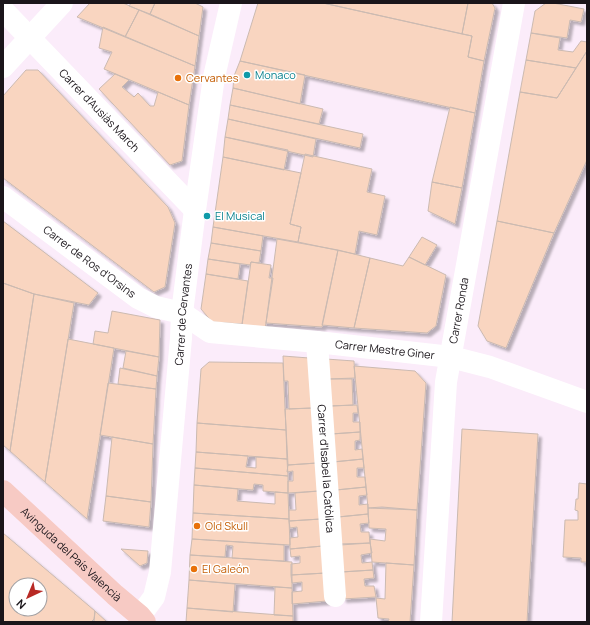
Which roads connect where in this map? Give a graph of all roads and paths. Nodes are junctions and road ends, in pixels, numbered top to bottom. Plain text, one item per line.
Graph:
1 (62, 3) edge
2 (231, 3) edge
3 (514, 3) edge
4 (3, 10) edge
5 (29, 38) junction
6 (3, 67) edge
7 (3, 197) edge
8 (195, 210) junction
9 (182, 313) junction
10 (317, 342) junction
11 (451, 357) junction
12 (587, 402) edge
13 (3, 491) edge
14 (335, 596) dead end
15 (142, 619) edge
16 (431, 622) edge

1 - 5 street
2 - 8 street, Carrer de Cervantes
3 - 11 street, Carrer Ronda
4 - 5 street, Carrer d'Ausiàs March
5 - 6 street
5 - 8 street, Carrer d'Ausiàs March
7 - 9 street, Carrer de Ros d'Orsins
8 - 9 street, Carrer de Cervantes
9 - 10 street, Carrer Mestre Giner
9 - 15 street, Carrer de Cervantes
10 - 11 street, Carrer Mestre Giner
10 - 14 street, Carrer d'Isabel la Catòlica
11 - 12 street, Carrer Mestre Giner
11 - 16 street, Carrer Ronda
13 - 15 main road, Avinguda del País Valencià

